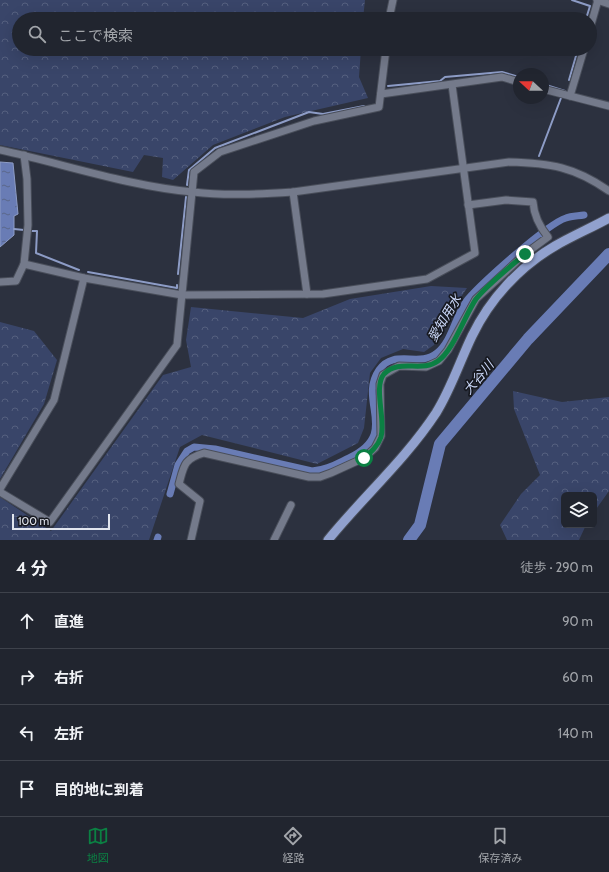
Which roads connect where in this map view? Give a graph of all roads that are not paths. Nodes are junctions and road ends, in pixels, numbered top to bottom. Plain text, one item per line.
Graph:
1 (393, 0) edge
2 (598, 0) edge
3 (609, 4) edge
4 (390, 12) edge
5 (595, 12) edge
6 (385, 56) edge
7 (582, 56) edge
8 (513, 80) edge
9 (452, 85) junction
10 (549, 90) edge
11 (381, 94) junction
12 (570, 96) junction
13 (609, 106) edge
14 (0, 150) edge
15 (24, 156) junction
16 (464, 169) junction
17 (609, 191) edge
18 (193, 192) junction
19 (293, 192) junction
20 (468, 205) junction
21 (609, 218) edge
22 (24, 264) junction
23 (84, 278) junction
24 (0, 282) edge
25 (307, 294) junction
26 (182, 295) junction
27 (0, 491) edge
28 (291, 505) dead end
29 (191, 540) edge
30 (274, 540) edge
31 (328, 540) edge

1 - 4 street
2 - 3 street
2 - 5 street
6 - 11 street
7 - 12 street
8 - 9 street
9 - 11 street
9 - 16 street
10 - 12 street
11 - 18 street
12 - 13 street
14 - 15 street
15 - 18 street
15 - 22 street
16 - 17 street
16 - 19 street
16 - 20 street
18 - 19 street
18 - 26 street
19 - 25 street
20 - 25 street
20 - 29 street
21 - 31 main road
22 - 23 street
22 - 24 street
23 - 26 street
23 - 27 street
25 - 26 street
26 - 27 street
28 - 30 street

